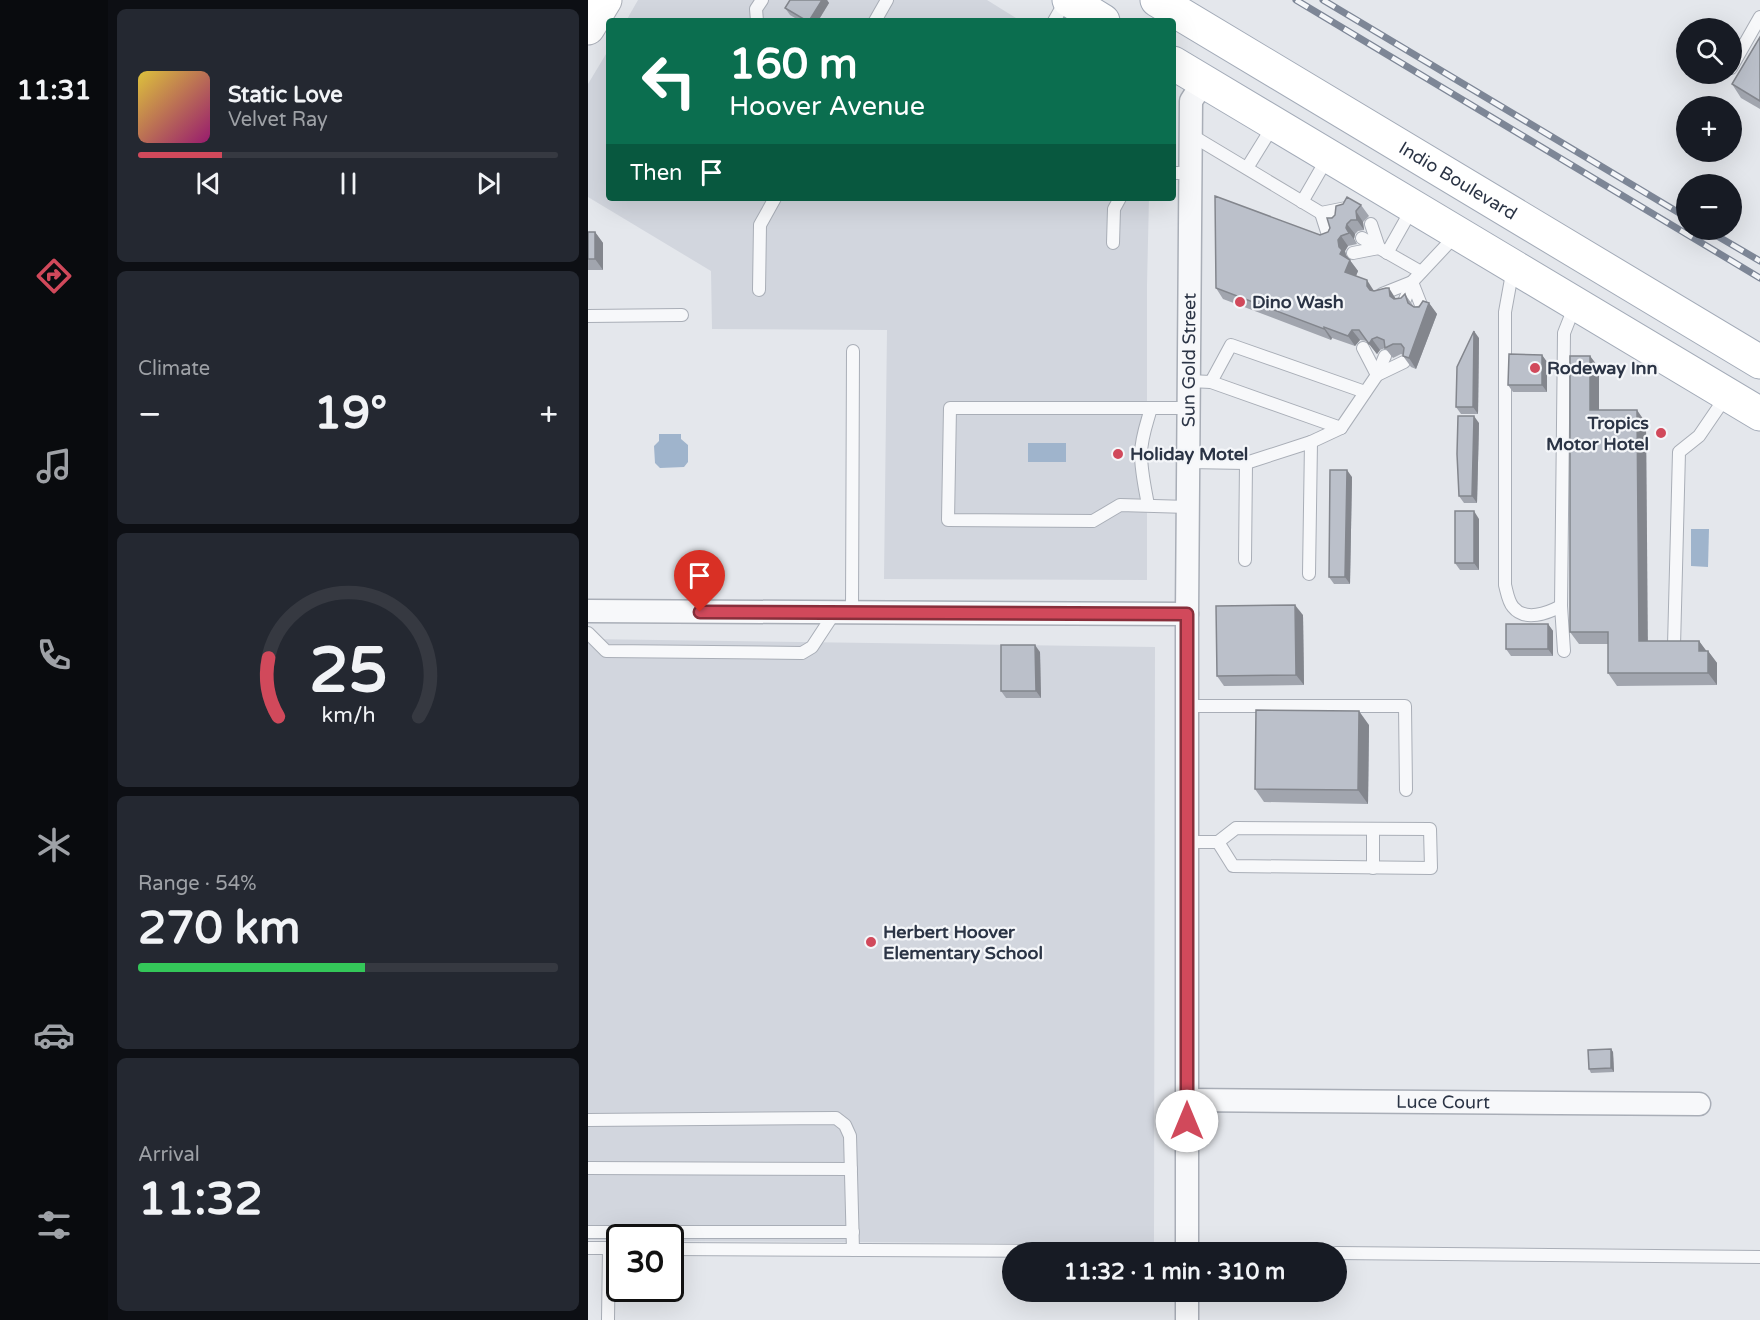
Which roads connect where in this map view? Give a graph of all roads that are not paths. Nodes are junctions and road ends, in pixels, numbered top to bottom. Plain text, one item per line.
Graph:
1 (605, 0) edge
2 (762, 0) edge
3 (887, 0) edge
4 (1067, 0) edge
5 (1161, 3) edge
6 (1760, 17) edge
7 (757, 18) edge
8 (877, 18) edge
9 (1056, 18) edge
10 (1099, 18) edge
11 (1173, 18) edge
12 (1176, 22) edge
13 (588, 28) edge
14 (1742, 50) edge
15 (1176, 65) edge
16 (1204, 81) junction
17 (1275, 123) junction
18 (1191, 135) junction
19 (1412, 153) junction
20 (1329, 156) junction
21 (1247, 168) junction
22 (1182, 173) edge
23 (773, 201) edge
24 (1118, 201) edge
25 (1302, 202) junction
26 (1413, 206) junction
27 (1346, 208) edge
28 (1321, 213) junction
29 (1336, 221) edge
30 (1371, 224) dead end
31 (1458, 233) junction
32 (1329, 238) edge
33 (1362, 238) dead end
34 (1113, 243) dead end
35 (1383, 250) junction
36 (1353, 253) dead end
37 (1514, 266) junction
38 (1421, 272) junction
39 (1413, 282) junction
40 (759, 290) dead end
41 (1383, 294) edge
42 (1404, 302) edge
43 (1576, 304) junction
44 (1424, 310) edge
45 (682, 315) dead end
46 (588, 316) edge
47 (1363, 348) edge
48 (854, 351) dead end
49 (1385, 356) edge
50 (1404, 362) edge
51 (1760, 362) edge
52 (1377, 375) junction
53 (1200, 381) junction
54 (1365, 392) junction
55 (1727, 394) junction
56 (1151, 408) junction
57 (1189, 408) junction
58 (1760, 414) edge
59 (1341, 428) junction
60 (1311, 442) junction
61 (1188, 462) junction
62 (1246, 463) junction
63 (1148, 505) junction
64 (1188, 507) junction
65 (1245, 560) dead end
66 (1309, 574) dead end
67 (1561, 606) junction
68 (588, 611) edge
69 (844, 612) junction
70 (1187, 614) junction
71 (588, 633) edge
72 (1674, 646) edge
73 (1564, 651) dead end
74 (1187, 706) junction
75 (1406, 790) dead end
76 (1373, 829) junction
77 (1187, 842) junction
78 (1218, 842) junction
79 (1373, 868) junction
80 (1187, 1100) junction
81 (1699, 1104) dead end
82 (588, 1120) edge
83 (588, 1168) edge
84 (851, 1169) junction
85 (588, 1232) edge
86 (853, 1232) junction
87 (1187, 1242) edge
88 (588, 1248) edge
89 (606, 1248) edge
90 (684, 1249) edge
91 (854, 1250) junction
92 (1002, 1251) edge
93 (1347, 1253) edge
94 (1760, 1257) edge
95 (610, 1302) edge
96 (1187, 1302) edge
97 (609, 1320) edge
98 (1187, 1320) edge

1 - 13 main road
2 - 7 lane
3 - 8 lane
4 - 9 lane
4 - 10 main road
5 - 11 main road
5 - 19 main road, Indio Boulevard
6 - 14 lane
12 - 16 main road
15 - 16 main road
16 - 17 main road
16 - 18 street, Sun Gold Street
16 - 19 main road
17 - 20 main road
17 - 21 lane
18 - 21 lane
18 - 22 street, Sun Gold Street
19 - 51 main road, Indio Boulevard
20 - 25 lane
20 - 26 main road
21 - 25 lane
22 - 53 street, Sun Gold Street
23 - 40 lane
24 - 34 lane
25 - 28 lane
26 - 31 main road
26 - 35 lane
27 - 28 lane
28 - 29 lane
28 - 32 lane
30 - 35 lane
31 - 37 main road
31 - 38 lane
33 - 35 lane
35 - 36 lane
35 - 38 lane
37 - 43 main road
37 - 67 lane
38 - 39 lane
39 - 41 lane
39 - 42 lane
39 - 44 lane
43 - 55 main road
43 - 67 lane
45 - 46 lane
47 - 52 lane
48 - 69 lane
49 - 52 lane
50 - 52 lane
52 - 54 lane
53 - 54 lane
53 - 57 street, Sun Gold Street
53 - 59 lane
54 - 59 lane
55 - 58 main road
55 - 72 lane
56 - 57 lane
56 - 63 lane
56 - 63 lane
57 - 61 street, Sun Gold Street
59 - 60 lane
60 - 62 lane
60 - 66 lane
61 - 62 lane
61 - 64 street, Sun Gold Street
62 - 65 lane
63 - 64 lane
64 - 70 street, Sun Gold Street
67 - 73 lane
68 - 69 street
69 - 70 street
69 - 71 lane
70 - 74 street, Sun Gold Street
74 - 75 lane
74 - 77 street, Sun Gold Street
76 - 78 lane
76 - 79 lane
76 - 79 lane
77 - 78 lane
77 - 80 street, Sun Gold Street
78 - 79 lane
80 - 81 street, Luce Court
80 - 87 street, Sun Gold Street
82 - 84 lane
83 - 84 lane
84 - 86 lane
85 - 86 lane
86 - 91 lane
88 - 89 lane
90 - 91 lane
91 - 92 lane
93 - 94 lane
95 - 97 lane
96 - 98 street

